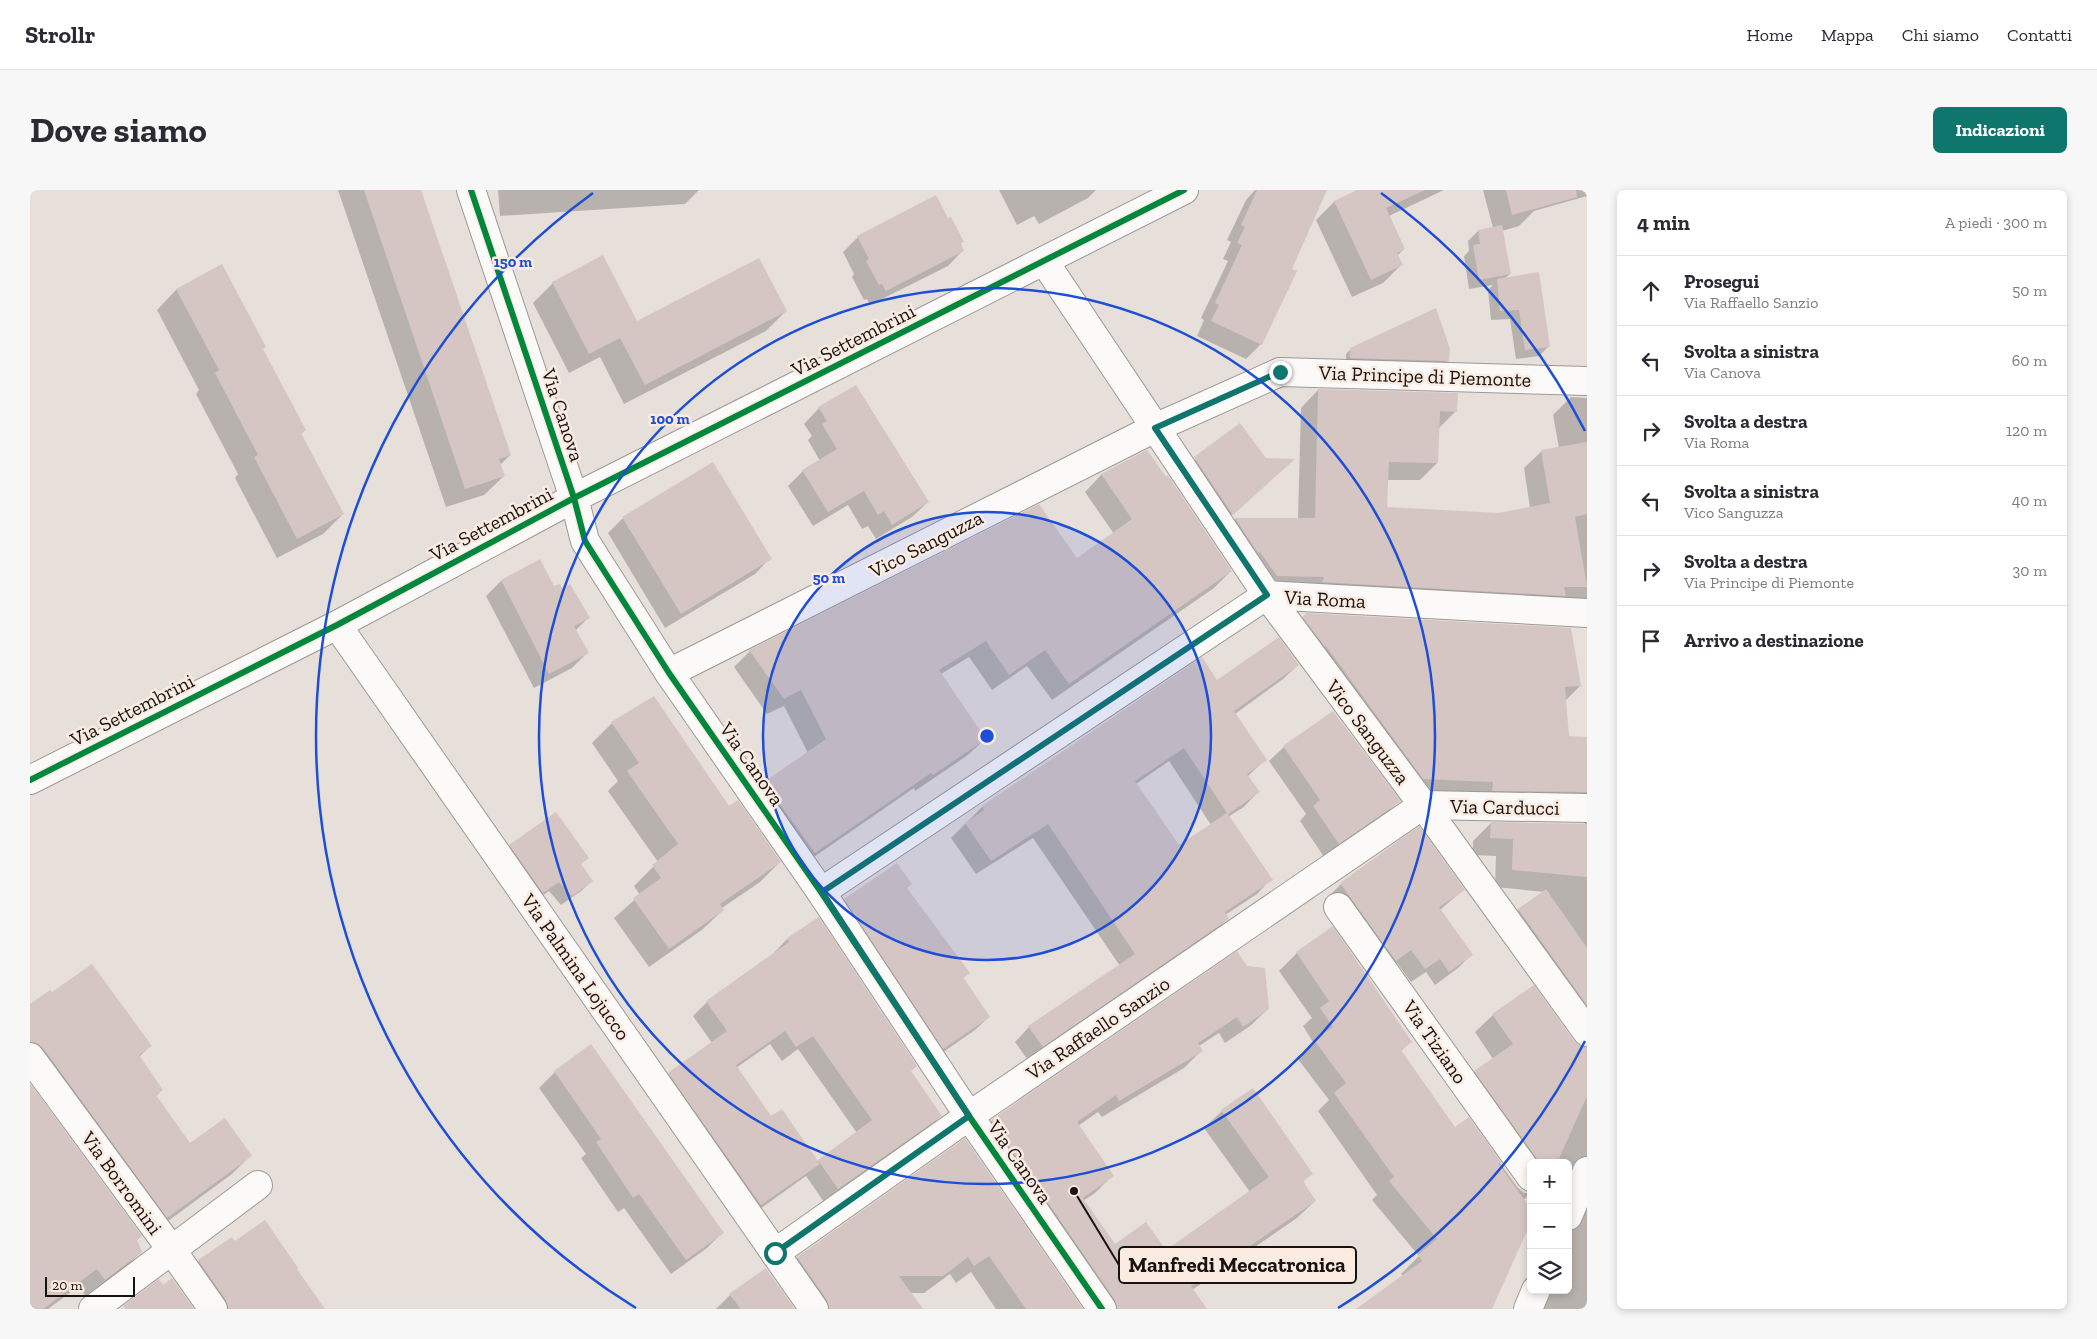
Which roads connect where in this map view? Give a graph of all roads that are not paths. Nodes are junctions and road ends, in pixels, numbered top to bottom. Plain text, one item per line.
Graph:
1 (471, 190) edge
2 (1169, 193) edge
3 (1044, 261) junction
4 (1587, 381) edge
5 (1155, 428) junction
6 (574, 498) junction
7 (1267, 595) junction
8 (1587, 613) edge
9 (337, 625) junction
10 (670, 673) junction
11 (30, 780) edge
12 (1423, 805) junction
13 (1587, 808) edge
14 (822, 892) junction
15 (1338, 907) dead end
16 (1587, 1032) edge
17 (30, 1057) edge
18 (969, 1116) junction
19 (1527, 1171) edge
20 (1587, 1171) edge
21 (258, 1185) dead end
22 (1572, 1207) edge
23 (171, 1249) junction
24 (775, 1253) junction
25 (1534, 1294) edge
26 (93, 1309) edge
27 (213, 1309) edge
28 (814, 1309) edge
29 (1102, 1309) edge
30 (1528, 1309) edge

1 - 6 street, Via Canova
2 - 3 street, Via Settembrini
3 - 5 street, Vico Sanguzza
3 - 6 street, Via Settembrini
4 - 5 street, Via Principe di Piemonte
5 - 7 street, Vico Sanguzza
5 - 10 street, Vico Sanguzza
6 - 9 street, Via Settembrini
6 - 10 street, Via Canova
7 - 8 street, Via Roma
7 - 12 street, Vico Sanguzza
7 - 14 street, Via Roma
9 - 11 street, Via Settembrini
9 - 24 street, Via Palmina Lojucco
10 - 14 street, Via Canova
12 - 13 street, Via Carducci
12 - 16 street, Vico Sanguzza
12 - 18 street, Via Raffaello Sanzio
14 - 18 street, Via Canova
15 - 19 street, Via Tiziano
17 - 23 street, Via Borromini
18 - 24 street, Via Raffaello Sanzio
18 - 29 street, Via Canova
20 - 22 street
21 - 23 street
23 - 26 street
23 - 27 street, Via Borromini
24 - 28 street, Via Palmina Lojucco
25 - 30 street

